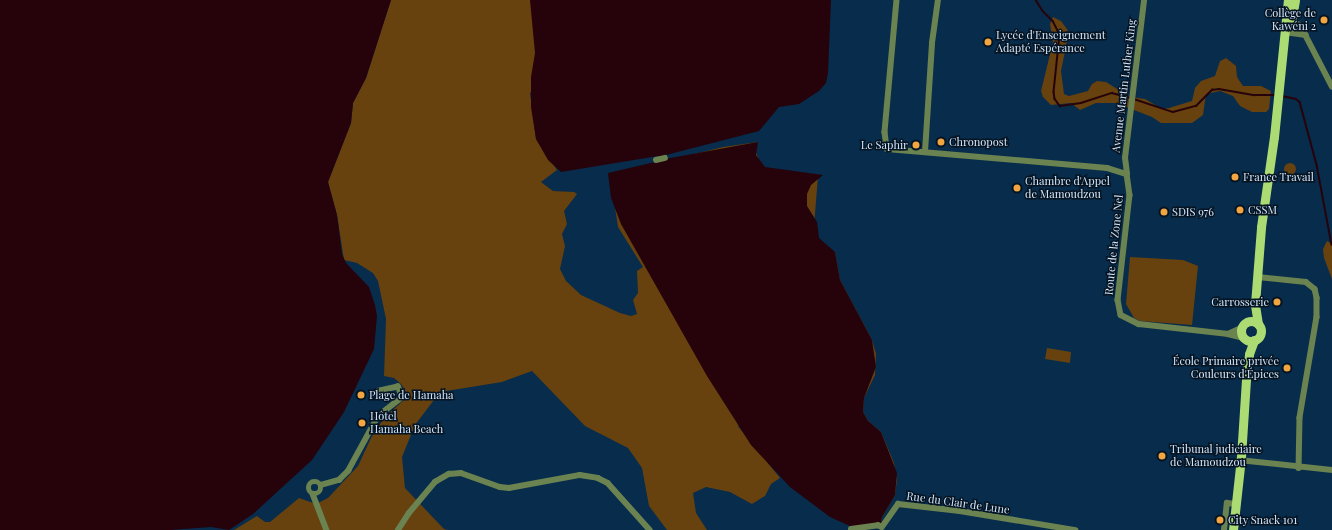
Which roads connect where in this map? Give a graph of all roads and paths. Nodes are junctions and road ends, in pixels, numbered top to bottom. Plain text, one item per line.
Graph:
1 (897, 0) edge
2 (938, 0) edge
3 (1144, 0) edge
4 (1288, 0) edge
5 (1295, 0) edge
6 (1289, 19) junction
7 (1287, 32) junction
8 (1306, 36) junction
9 (1329, 75) edge
10 (1331, 84) edge
11 (925, 152) junction
12 (665, 158) dead end
13 (656, 160) dead end
14 (1127, 174) junction
15 (1259, 274) junction
16 (1255, 304) junction
17 (1258, 324) junction
18 (1244, 325) junction
19 (1228, 334) junction
20 (1248, 339) junction
21 (379, 391) dead end
22 (1244, 411) junction
23 (1240, 460) junction
24 (1299, 468) junction
25 (1332, 470) edge
26 (321, 485) junction
27 (313, 494) junction
28 (1234, 504) junction
29 (851, 529) dead end
30 (1228, 529) edge
31 (327, 530) edge
32 (398, 530) edge
33 (650, 530) edge
34 (1076, 530) edge

1 - 11 street
2 - 11 street
3 - 14 street, Avenue Martin Luther King
4 - 6 main road
5 - 6 main road
6 - 7 main road
6 - 8 street
7 - 8 street
7 - 15 main road
8 - 9 street
9 - 10 street
11 - 14 street
12 - 13 street
14 - 19 street, Route de la Zone Nel
15 - 16 main road
15 - 24 street
16 - 17 main road
16 - 18 main road
17 - 18 main road
17 - 20 main road
18 - 19 street
18 - 20 main road
19 - 20 street, Route de la Zone Nel
20 - 22 main road
21 - 26 street
22 - 23 main road
22 - 28 main road
23 - 24 street
23 - 28 main road
24 - 25 street
26 - 27 street
26 - 27 street
27 - 31 street
28 - 30 main road
29 - 34 street, Rue du Clair de Lune
32 - 33 street

